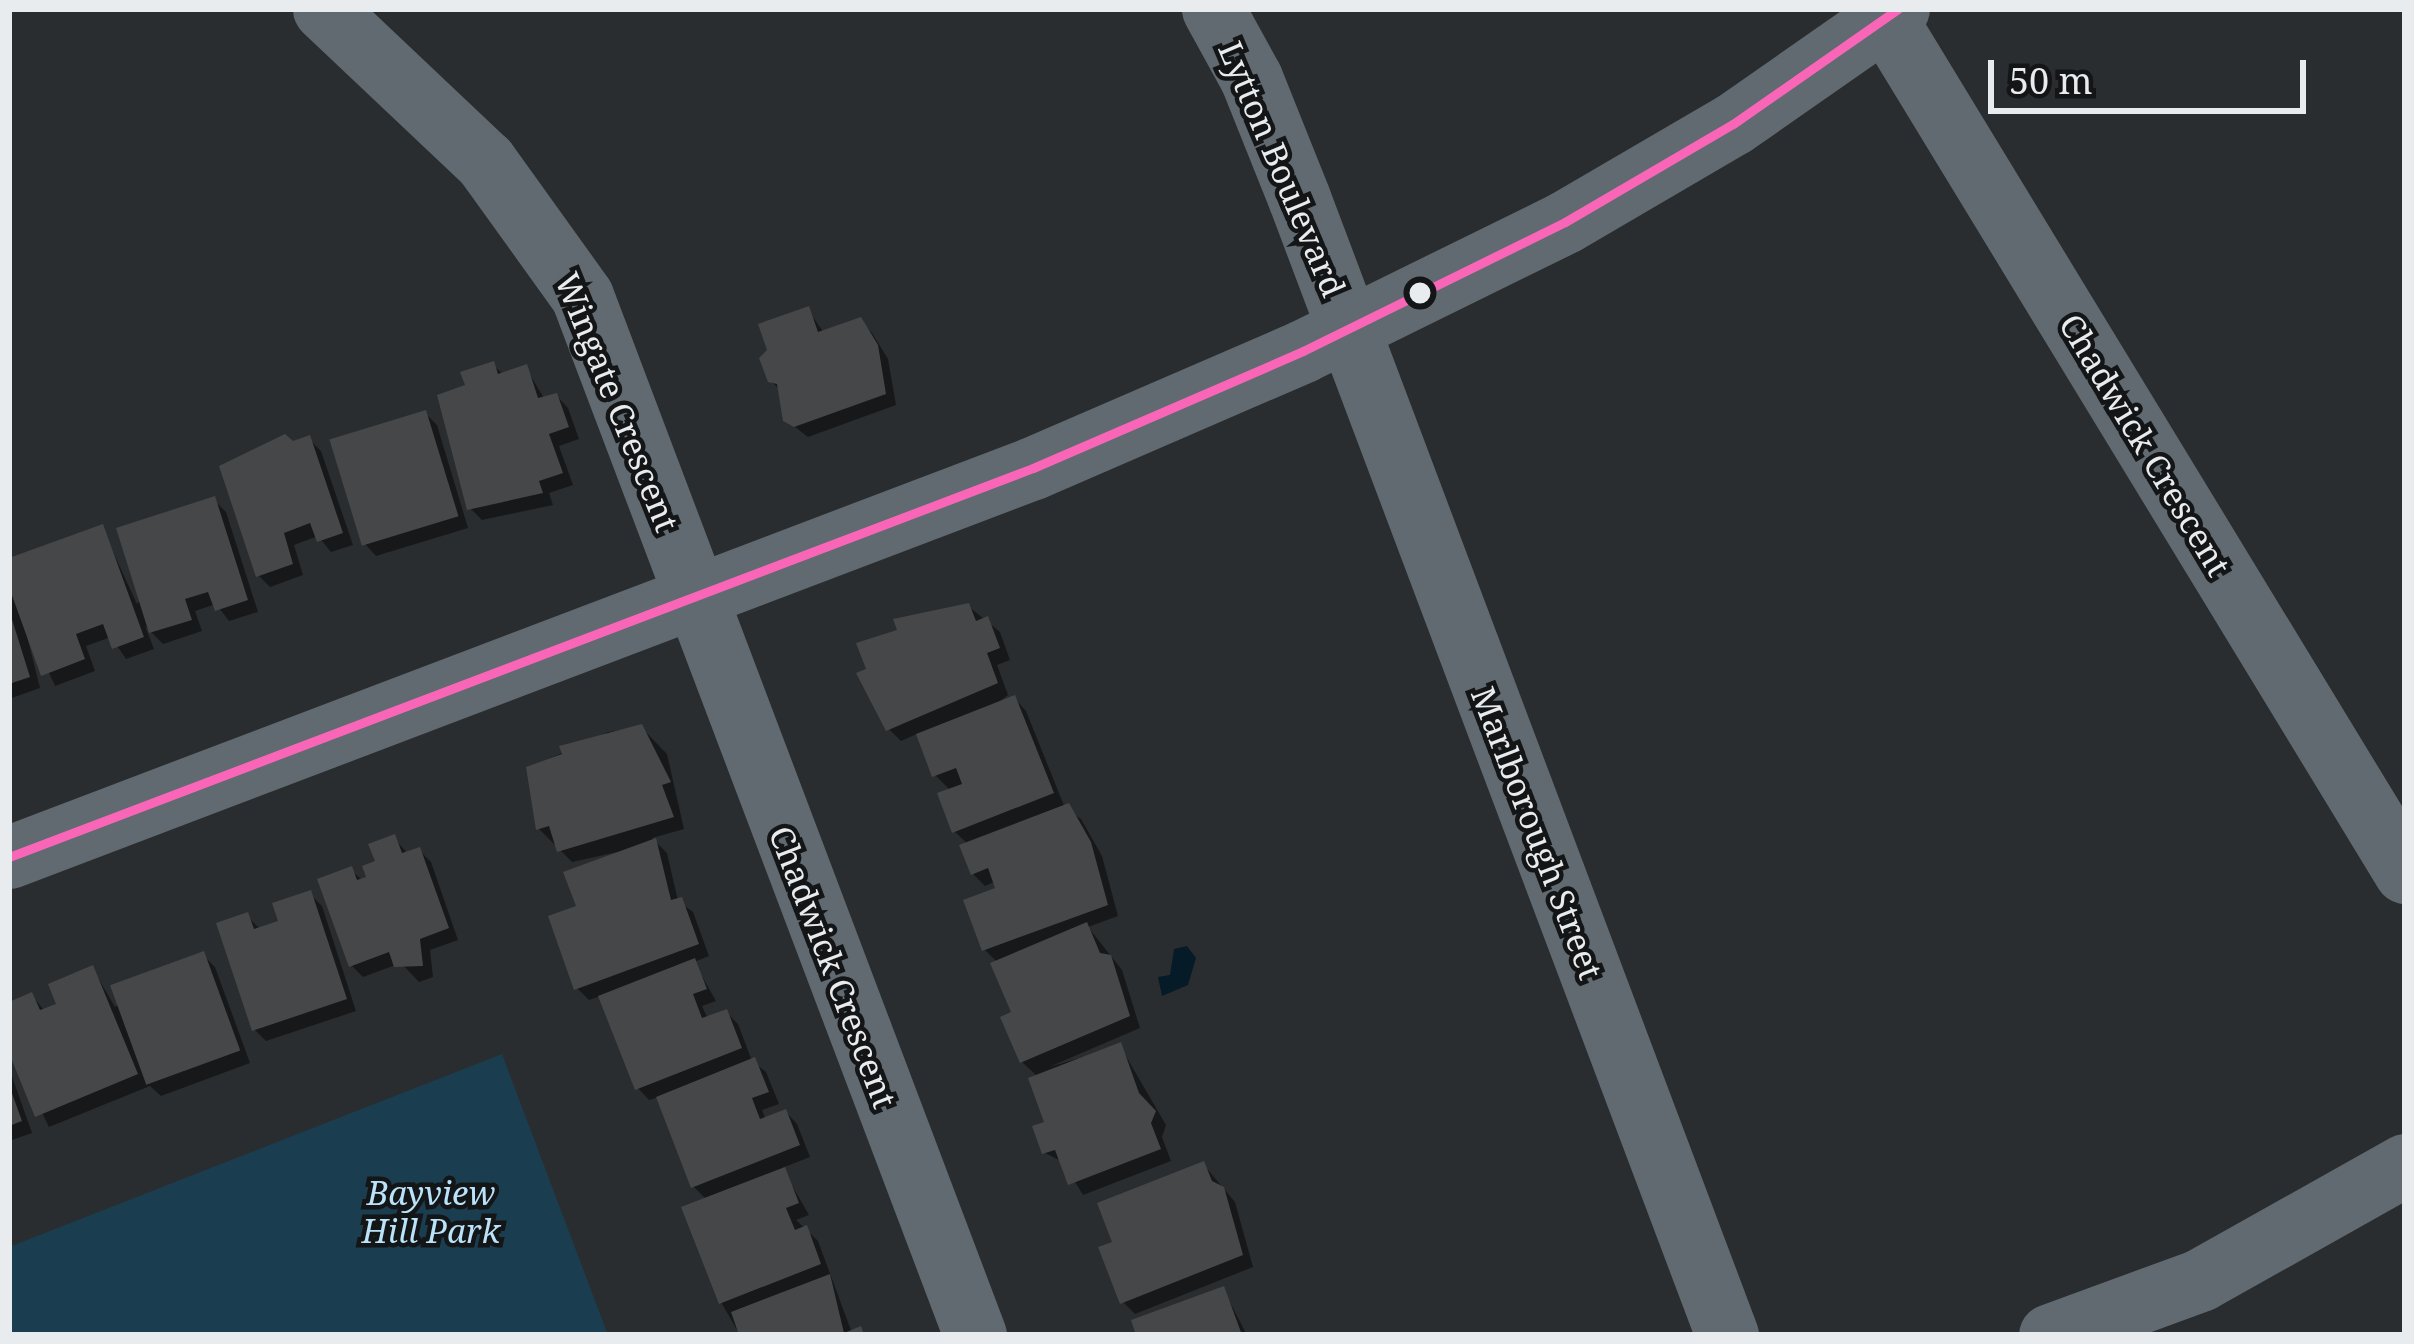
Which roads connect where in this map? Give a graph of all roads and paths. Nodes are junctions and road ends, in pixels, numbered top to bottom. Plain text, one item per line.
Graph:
1 (324, 9) edge
2 (1213, 9) edge
3 (1892, 13) edge
4 (1348, 330) junction
5 (691, 599) junction
6 (9, 857) edge
7 (2405, 872) edge
8 (2405, 1166) edge
9 (975, 1335) edge
10 (1727, 1335) edge
11 (2050, 1335) edge

1 - 5 street, Wingate Crescent
2 - 4 street, Lytton Boulevard
3 - 4 street
3 - 7 street, Chadwick Crescent
4 - 5 street
4 - 10 street, Marlborough Street
5 - 6 street
5 - 9 street, Chadwick Crescent
8 - 11 street

